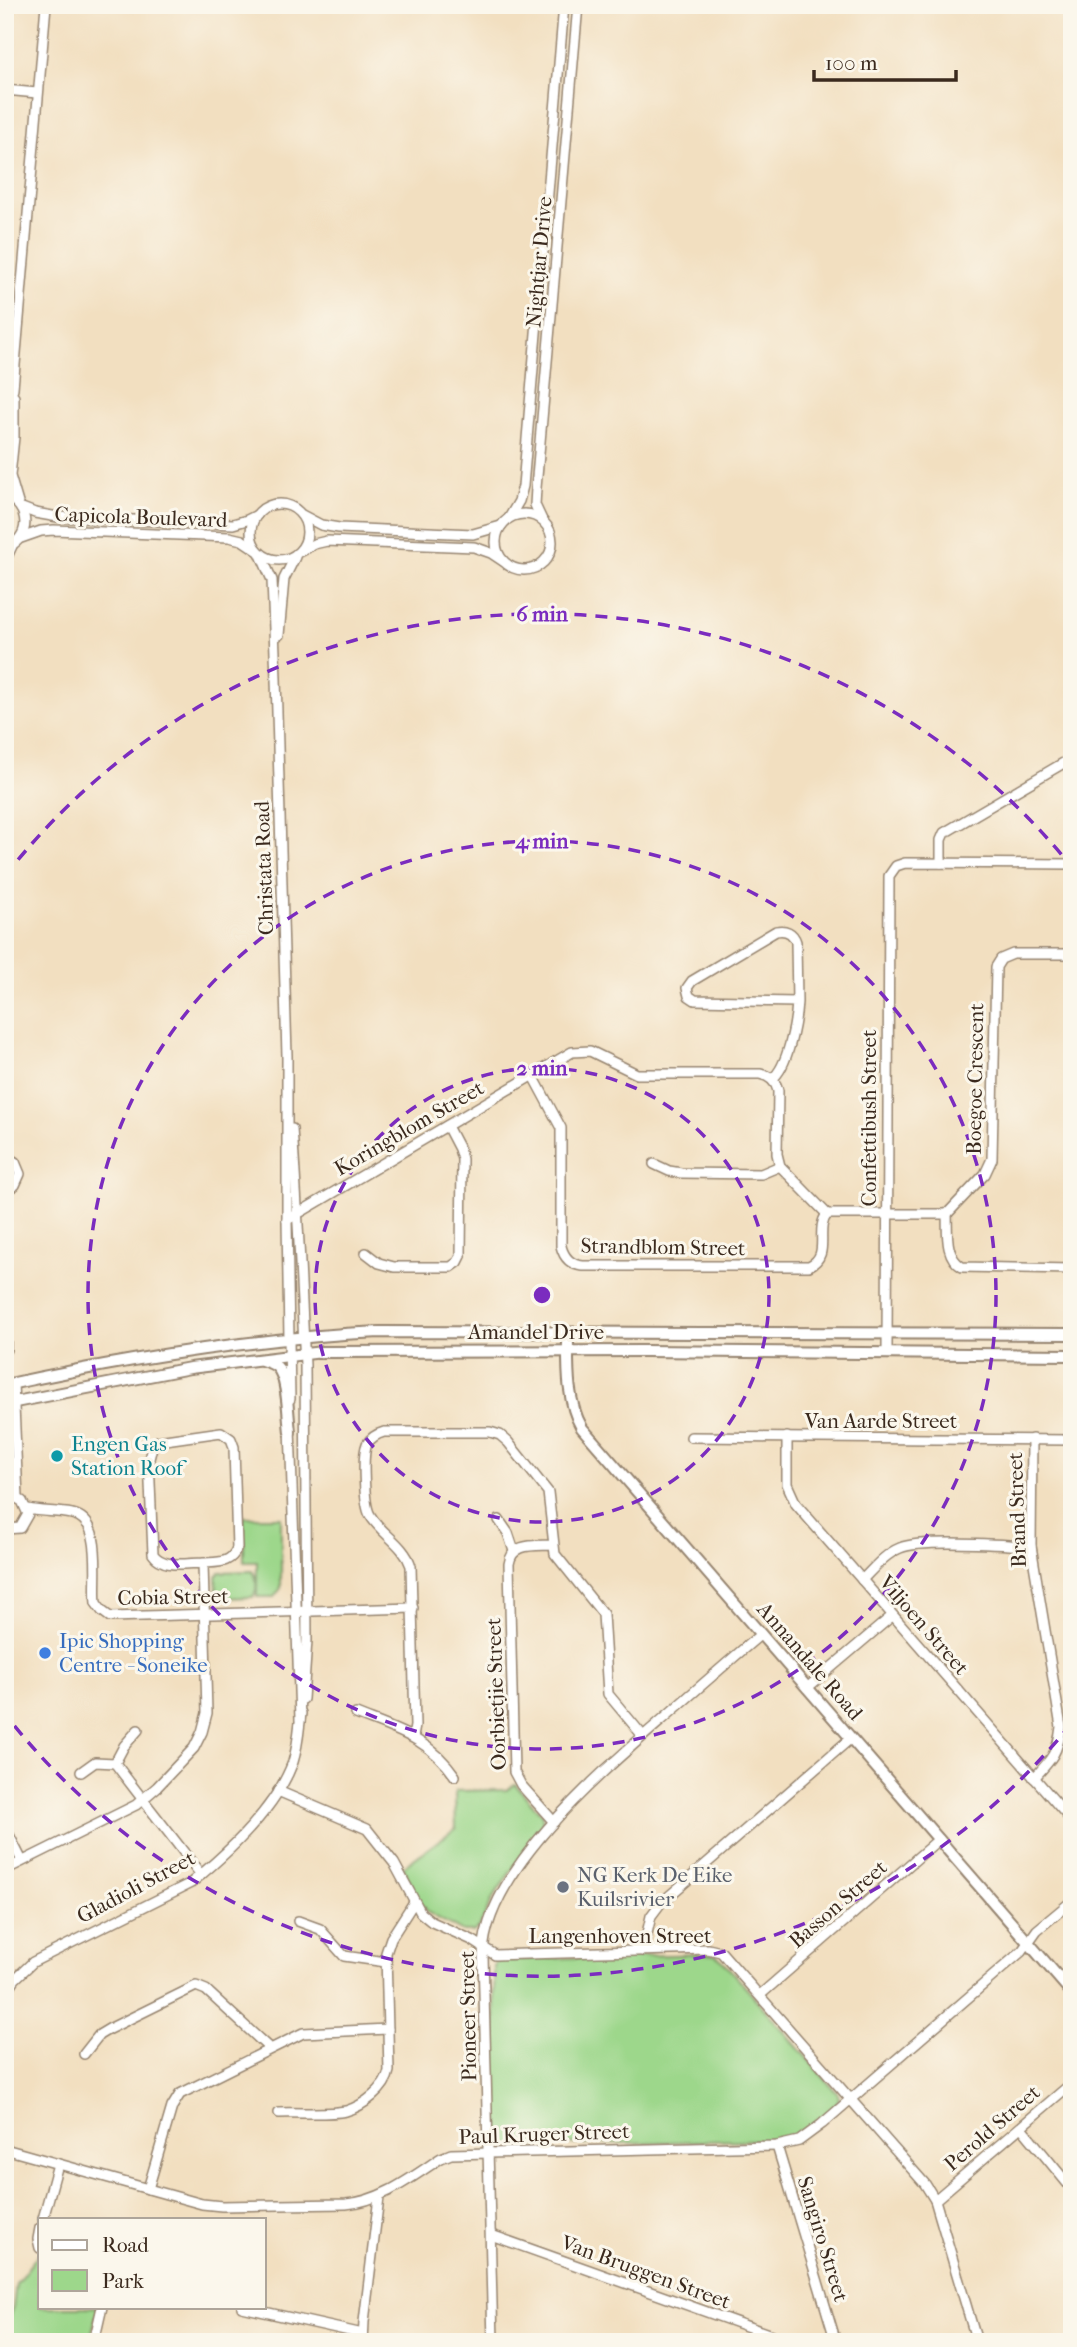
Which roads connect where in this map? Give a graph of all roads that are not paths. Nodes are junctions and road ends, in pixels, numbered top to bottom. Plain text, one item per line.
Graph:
1 (46, 5) edge
2 (564, 5) edge
3 (578, 5) edge
4 (5, 90) edge
5 (37, 93) junction
6 (13, 388) junction
7 (5, 425) edge
8 (5, 496) edge
9 (20, 506) junction
10 (257, 514) junction
11 (302, 515) junction
12 (509, 518) junction
13 (542, 520) junction
14 (501, 526) junction
15 (21, 538) junction
16 (9, 547) edge
17 (259, 552) junction
18 (299, 553) junction
19 (5, 561) edge
20 (503, 561) junction
21 (276, 678) junction
22 (1072, 758) edge
23 (940, 863) junction
24 (1072, 864) edge
25 (1072, 954) edge
26 (797, 1002) junction
27 (287, 1056) junction
28 (533, 1076) junction
29 (772, 1079) junction
30 (447, 1126) junction
31 (5, 1142) edge
32 (8, 1157) edge
33 (653, 1164) dead end
34 (780, 1166) junction
35 (5, 1191) edge
36 (299, 1213) junction
37 (827, 1214) junction
38 (947, 1214) junction
39 (886, 1215) junction
40 (287, 1220) junction
41 (366, 1253) dead end
42 (1072, 1269) edge
43 (5, 1331) edge
44 (568, 1334) junction
45 (887, 1334) junction
46 (1072, 1334) edge
47 (302, 1337) junction
48 (290, 1338) junction
49 (5, 1349) edge
50 (568, 1352) junction
51 (887, 1353) junction
52 (304, 1354) junction
53 (1072, 1354) edge
54 (291, 1355) junction
55 (258, 1358) junction
56 (9, 1384) edge
57 (10, 1403) edge
58 (290, 1432) junction
59 (691, 1437) dead end
60 (787, 1437) junction
61 (1032, 1439) junction
62 (1072, 1440) edge
63 (5, 1498) edge
64 (18, 1498) junction
65 (27, 1515) junction
66 (499, 1520) dead end
67 (5, 1529) edge
68 (552, 1545) junction
69 (1031, 1546) junction
70 (514, 1551) junction
71 (203, 1563) junction
72 (862, 1580) junction
73 (413, 1608) junction
74 (295, 1611) junction
75 (307, 1611) junction
76 (205, 1616) junction
77 (892, 1616) junction
78 (761, 1634) junction
79 (807, 1688) junction
80 (356, 1714) dead end
81 (300, 1719) junction
82 (138, 1730) dead end
83 (643, 1736) junction
84 (413, 1737) junction
85 (851, 1738) junction
86 (115, 1763) junction
87 (81, 1772) dead end
88 (455, 1776) dead end
89 (1034, 1778) junction
90 (278, 1791) junction
91 (143, 1799) junction
92 (1072, 1821) edge
93 (554, 1822) junction
94 (5, 1827) edge
95 (939, 1839) junction
96 (22, 1861) junction
97 (5, 1870) edge
98 (201, 1875) junction
99 (1072, 1901) edge
100 (414, 1902) junction
101 (298, 1921) dead end
102 (1028, 1942) junction
103 (483, 1947) junction
104 (643, 1951) junction
105 (386, 1962) junction
106 (1072, 1993) edge
107 (5, 1994) edge
108 (760, 1995) junction
109 (388, 2029) junction
110 (270, 2048) junction
111 (84, 2054) dead end
112 (1072, 2082) edge
113 (851, 2098) junction
114 (279, 2113) dead end
115 (1021, 2127) junction
116 (777, 2146) junction
117 (5, 2149) edge
118 (488, 2153) junction
119 (58, 2164) junction
120 (148, 2189) junction
121 (1072, 2189) edge
122 (379, 2197) junction
123 (935, 2200) junction
124 (43, 2218) edge
125 (491, 2235) junction
126 (102, 2308) edge
127 (246, 2308) edge
128 (363, 2338) edge
129 (94, 2342) edge
130 (493, 2342) edge
131 (791, 2342) edge
132 (836, 2342) edge
133 (977, 2342) edge

1 - 5 street
2 - 12 street, Nightjar Drive
3 - 13 street, Nightjar Drive
4 - 5 street
5 - 6 street
6 - 7 street
6 - 9 street
8 - 9 street, Capicola Boulevard
9 - 10 street, Capicola Boulevard
9 - 15 street
10 - 11 street
10 - 17 street
11 - 14 street
11 - 18 street
12 - 13 street
12 - 14 street
13 - 20 street
14 - 20 street
15 - 16 street
15 - 17 street, Capicola Boulevard
16 - 19 street
17 - 18 street
17 - 21 street, Christata Road
18 - 20 street
18 - 21 street, Christata Road
21 - 27 street, Christata Road
22 - 23 street
23 - 24 street
23 - 39 street, Confettibush Street
25 - 38 street, Boegoe Crescent
26 - 26 street
26 - 29 street
27 - 36 street, Christata Road
27 - 40 street, Christata Road
28 - 29 street, Koringblom Street
28 - 30 street, Koringblom Street
28 - 37 street, Strandblom Street
29 - 34 street
30 - 36 street, Koringblom Street
30 - 41 street
31 - 32 street
32 - 35 street
33 - 34 street
34 - 37 street
36 - 40 street, Koringblom Street
36 - 47 street
37 - 39 street
38 - 39 street
38 - 42 street
39 - 45 street, Confettibush Street
40 - 48 street
43 - 49 street
44 - 45 street, Amandel Drive
44 - 47 street, Amandel Drive
44 - 50 street, Annandale Road
45 - 46 street, Amandel Drive
45 - 51 street, Confettibush Street
47 - 48 street, Amandel Drive
47 - 52 street, Gladioli Street
48 - 54 street, Gladioli Street
48 - 56 street, Amandel Drive
50 - 51 street, Amandel Drive
50 - 52 street, Amandel Drive
50 - 78 street, Annandale Road
51 - 53 street, Amandel Drive
52 - 54 street, Amandel Drive
52 - 75 street, Gladioli Street
54 - 55 street, Amandel Drive
54 - 58 street, Gladioli Street
55 - 57 street, Amandel Drive
55 - 58 street
56 - 57 street
57 - 64 street
58 - 74 street, Gladioli Street
59 - 60 street, Van Aarde Street
60 - 61 street, Van Aarde Street
60 - 72 street, Viljoen Street
61 - 62 street, Van Aarde Street
61 - 69 street, Brand Street
63 - 64 street
64 - 65 street
65 - 67 street
65 - 76 street, Cobia Street
66 - 70 street
68 - 70 street
68 - 73 street
68 - 83 street
69 - 72 street
69 - 89 street, Brand Street
70 - 93 street, Oorbietjie Street
71 - 71 street
71 - 76 street
72 - 77 street, Viljoen Street
73 - 75 street, Cobia Street
73 - 84 street
74 - 75 street, Cobia Street
74 - 76 street, Cobia Street
74 - 81 street, Gladioli Street
75 - 81 street, Gladioli Street
76 - 91 street
77 - 79 street
77 - 89 street, Viljoen Street
78 - 79 street, Annandale Road
78 - 83 street, Pioneer Street
79 - 85 street, Annandale Road
80 - 84 street
81 - 90 street, Gladioli Street
82 - 86 street
83 - 93 street, Pioneer Street
84 - 88 street
85 - 95 street, Annandale Road
85 - 104 street
86 - 87 street
86 - 91 street
89 - 92 street, Viljoen Street
90 - 98 street, Gladioli Street
90 - 100 street, Langenhoven Street
91 - 96 street
91 - 98 street
93 - 103 street, Pioneer Street
94 - 96 street
95 - 102 street, Annandale Road
95 - 108 street, Basson Street
96 - 97 street
98 - 107 street, Gladioli Street
99 - 102 street, Paul Kruger Street
100 - 103 street, Langenhoven Street
100 - 105 street
101 - 105 street
102 - 106 street, Annandale Road
102 - 113 street, Paul Kruger Street
103 - 104 street, Langenhoven Street
103 - 118 street, Pioneer Street
104 - 108 street, Langenhoven Street
105 - 109 street
108 - 113 street, Langenhoven Street
109 - 110 street
109 - 114 street
110 - 111 street
110 - 120 street
112 - 115 street, Perold Street
113 - 116 street, Paul Kruger Street
113 - 123 street, Langenhoven Street
115 - 121 street
115 - 123 street, Perold Street
116 - 118 street, Paul Kruger Street
116 - 132 street, Sangiro Street
117 - 119 street, Paul Kruger Street
118 - 122 street, Paul Kruger Street
118 - 125 street, Pioneer Street
119 - 120 street, Paul Kruger Street
119 - 124 street
120 - 122 street, Paul Kruger Street
122 - 128 street
123 - 133 street, Langenhoven Street
125 - 130 street, Pioneer Street
125 - 131 street, Van Bruggen Street
126 - 129 street
127 - 128 street

